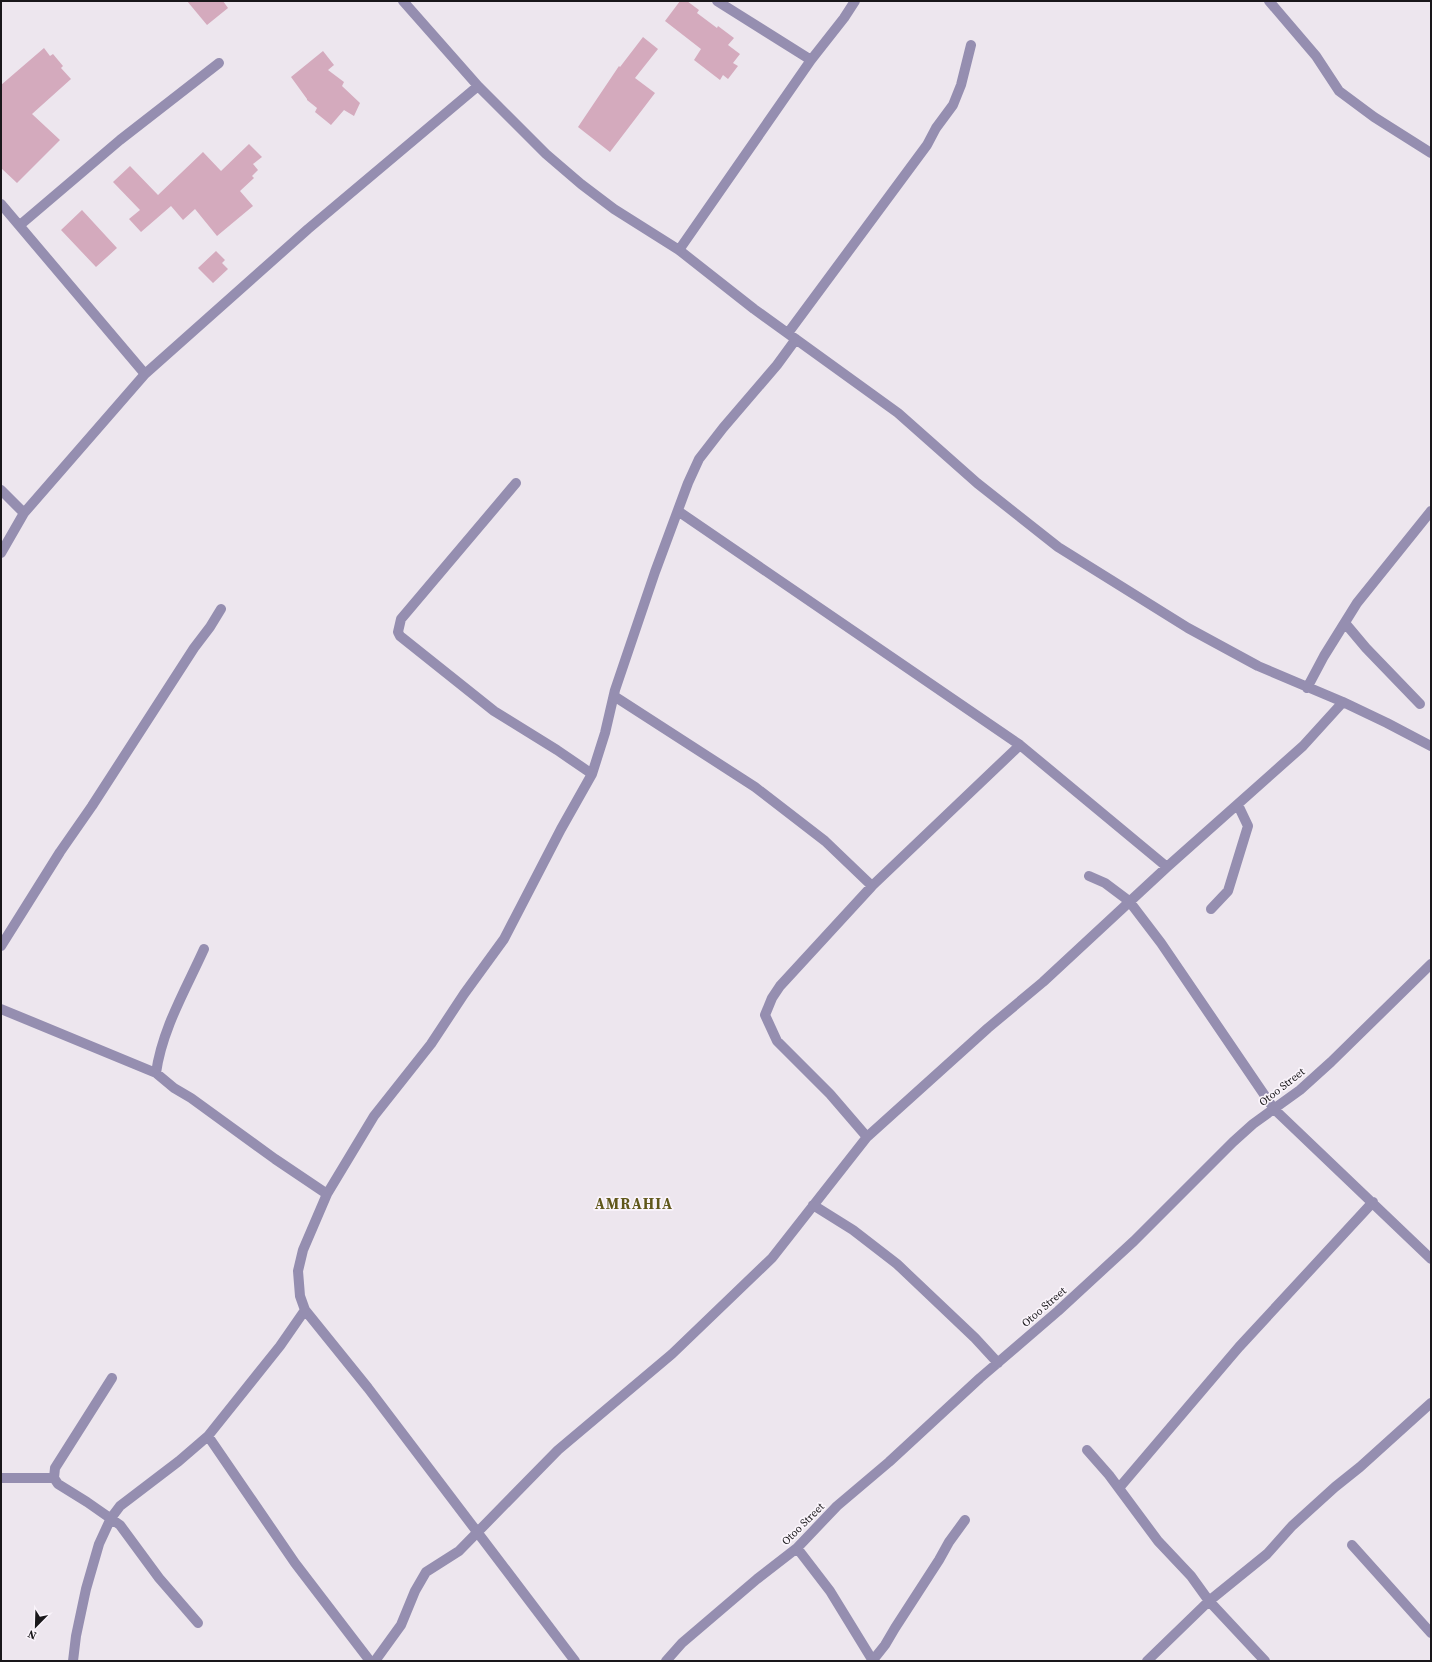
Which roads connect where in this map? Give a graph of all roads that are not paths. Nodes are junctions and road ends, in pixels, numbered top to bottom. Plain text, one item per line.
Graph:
1 (403, 1) edge
2 (717, 1) edge
3 (855, 1) edge
4 (1269, 1) edge
5 (971, 45) dead end
6 (811, 60) junction
7 (219, 63) dead end
8 (478, 86) junction
9 (1431, 153) edge
10 (1, 204) edge
11 (20, 225) junction
12 (679, 250) junction
13 (792, 336) junction
14 (145, 374) junction
15 (516, 483) dead end
16 (1, 490) edge
17 (678, 511) junction
18 (1431, 511) edge
19 (24, 513) junction
20 (1, 553) edge
21 (221, 610) dead end
22 (1345, 623) junction
23 (1308, 688) junction
24 (614, 696) junction
25 (1343, 702) junction
26 (1420, 704) dead end
27 (1020, 745) junction
28 (1431, 746) edge
29 (592, 774) junction
30 (1238, 805) junction
31 (1167, 867) junction
32 (1089, 876) dead end
33 (872, 886) junction
34 (1129, 901) junction
35 (1211, 909) dead end
36 (1, 946) edge
37 (204, 949) dead end
38 (1431, 964) edge
39 (1, 1009) edge
40 (156, 1073) junction
41 (1274, 1109) junction
42 (867, 1137) junction
43 (327, 1194) junction
44 (1373, 1202) junction
45 (813, 1205) junction
46 (1431, 1259) edge
47 (305, 1310) junction
48 (998, 1363) junction
49 (112, 1378) dead end
50 (1431, 1403) edge
51 (208, 1436) junction
52 (1087, 1450) dead end
53 (1, 1478) edge
54 (54, 1478) junction
55 (1119, 1488) junction
56 (111, 1518) junction
57 (965, 1520) dead end
58 (478, 1533) junction
59 (1352, 1545) dead end
60 (797, 1548) junction
61 (1209, 1601) junction
62 (198, 1623) dead end
63 (1431, 1632) edge
64 (873, 1660) edge
65 (73, 1661) edge
66 (370, 1661) edge
67 (375, 1661) edge
68 (575, 1661) edge
69 (666, 1661) edge
70 (1147, 1661) edge
71 (1265, 1661) edge

1 - 8 street
2 - 6 street
3 - 6 street
4 - 9 street
5 - 13 street
6 - 12 street
7 - 11 street
8 - 12 street
8 - 14 street
10 - 11 street
11 - 14 street
12 - 13 street
13 - 17 street
13 - 23 street
14 - 19 street
15 - 29 street
16 - 19 street
17 - 24 street
17 - 27 street
18 - 22 street
19 - 20 street
21 - 36 street
22 - 23 street
22 - 26 street
23 - 25 street
24 - 29 street
24 - 33 street
25 - 28 street
25 - 30 street
27 - 31 street
27 - 33 street
29 - 43 street
30 - 31 street
30 - 35 street
31 - 34 street
32 - 34 street
33 - 42 street
34 - 41 street
34 - 42 street
37 - 40 street
38 - 41 street, Otoo Street
39 - 40 street
40 - 43 street
41 - 44 street
41 - 48 street, Otoo Street
42 - 45 street
43 - 47 street
44 - 46 street
44 - 55 street
45 - 48 street
45 - 58 street
47 - 51 street
47 - 58 street
48 - 60 street, Otoo Street
49 - 54 street
50 - 61 street
51 - 56 street
51 - 66 street
52 - 55 street
53 - 54 street
54 - 56 street
55 - 61 street
56 - 62 street
56 - 65 street
57 - 64 street
58 - 67 street
58 - 68 street
59 - 63 street
60 - 64 street
60 - 69 street, Otoo Street
61 - 70 street
61 - 71 street

